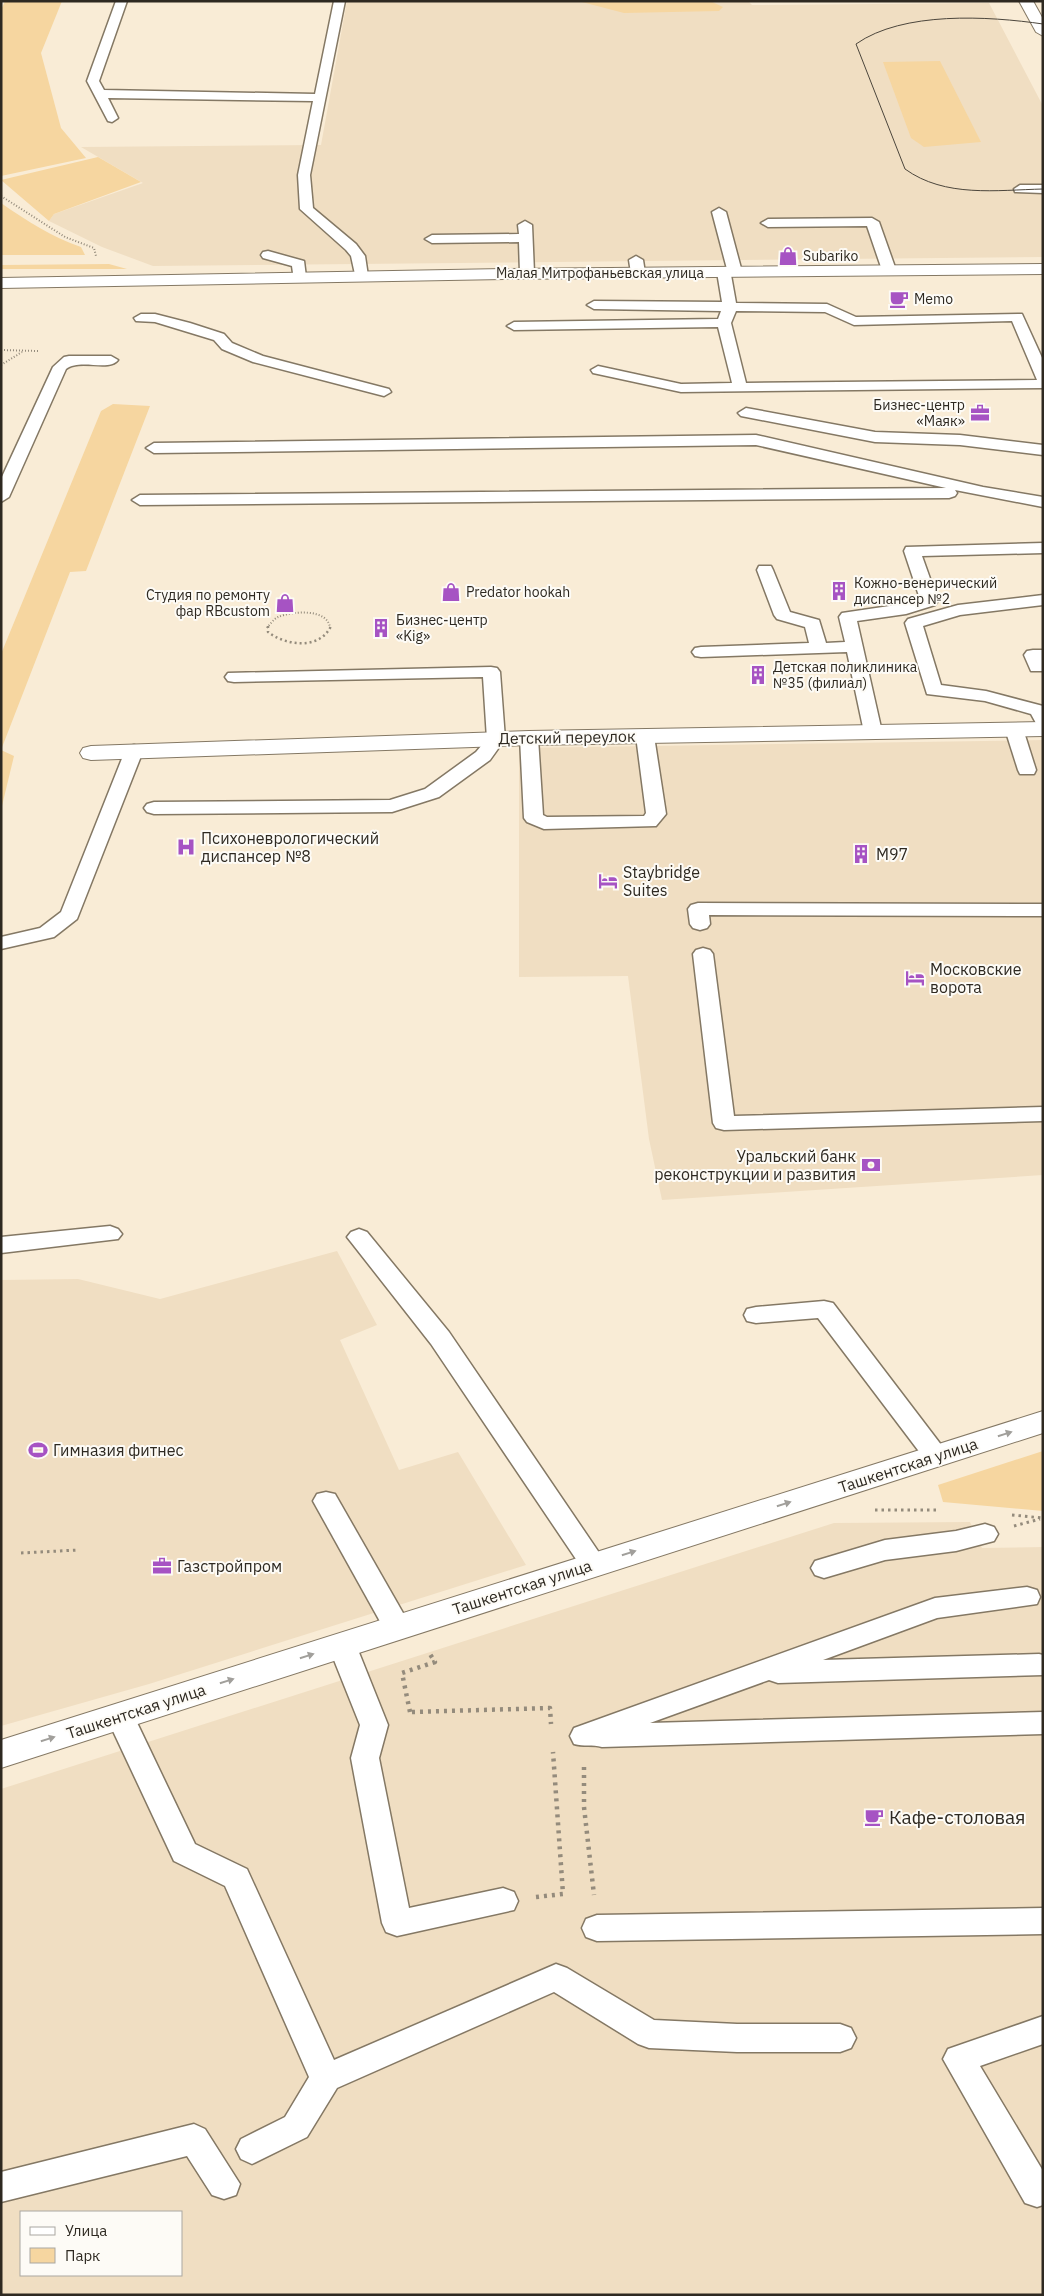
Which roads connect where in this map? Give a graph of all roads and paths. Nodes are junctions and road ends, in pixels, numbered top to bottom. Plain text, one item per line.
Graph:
1 (122, 1) edge
2 (340, 1) edge
3 (1026, 1) edge
4 (1043, 32) edge
5 (100, 94) junction
6 (320, 98) junction
7 (112, 118) dead end
8 (1020, 189) dead end
9 (1043, 189) edge
10 (1, 196) edge
11 (719, 212) dead end
12 (768, 223) dead end
13 (432, 239) dead end
14 (268, 255) dead end
15 (98, 262) dead end
16 (1043, 269) edge
17 (889, 270) junction
18 (729, 272) junction
19 (527, 273) junction
20 (1, 275) edge
21 (361, 276) junction
22 (299, 277) junction
23 (158, 280) junction
24 (1, 282) edge
25 (594, 305) dead end
26 (730, 307) junction
27 (141, 318) dead end
28 (724, 323) junction
29 (514, 326) dead end
30 (1, 350) edge
31 (23, 351) junction
32 (40, 351) dead end
33 (111, 360) dead end
34 (1, 364) edge
35 (598, 370) dead end
36 (1043, 377) edge
37 (1043, 384) edge
38 (740, 387) junction
39 (384, 392) dead end
40 (746, 413) dead end
41 (154, 448) dead end
42 (1043, 450) edge
43 (984, 492) junction
44 (1, 497) edge
45 (140, 500) dead end
46 (1043, 502) edge
47 (1043, 548) edge
48 (765, 570) dead end
49 (1043, 600) edge
50 (324, 617) joint
51 (853, 647) junction
52 (819, 648) junction
53 (701, 652) dead end
54 (234, 677) dead end
55 (1042, 716) edge
56 (1014, 729) junction
57 (873, 732) junction
58 (645, 736) junction
59 (529, 738) junction
60 (496, 739) junction
61 (134, 751) junction
62 (91, 753) dead end
63 (1027, 770) dead end
64 (154, 808) dead end
65 (1043, 910) edge
66 (700, 924) dead end
67 (1, 943) edge
68 (703, 954) dead end
69 (1043, 1114) edge
70 (110, 1234) dead end
71 (360, 1237) dead end
72 (1, 1244) edge
73 (756, 1316) dead end
74 (1043, 1422) edge
75 (936, 1456) junction
76 (326, 1500) dead end
77 (985, 1534) dead end
78 (78, 1550) dead end
79 (21, 1553) dead end
80 (593, 1564) junction
81 (824, 1568) dead end
82 (1027, 1597) dead end
83 (397, 1627) junction
84 (342, 1645) junction
85 (425, 1647) dead end
86 (1038, 1665) dead end
87 (756, 1673) junction
88 (412, 1712) junction
89 (120, 1716) junction
90 (1043, 1723) edge
91 (374, 1725) junction
92 (551, 1728) dead end
93 (584, 1736) junction
94 (553, 1747) dead end
95 (1, 1754) edge
96 (503, 1900) joint
97 (1043, 1921) edge
98 (597, 1928) joint
99 (1043, 2030) edge
100 (840, 2038) dead end
101 (326, 2078) junction
102 (252, 2149) dead end
103 (224, 2184) dead end
104 (1, 2187) edge
105 (1036, 2192) dead end

1 - 5 lane
2 - 6 lane
3 - 4 street
5 - 6 lane
5 - 7 lane
6 - 21 lane
8 - 9 lane
10 - 15 path
11 - 18 lane
12 - 17 lane
13 - 19 lane
14 - 22 lane
16 - 17 street, Малая Митрофаньевская улица
17 - 18 street, Малая Митрофаньевская улица
18 - 19 street, Малая Митрофаньевская улица
18 - 26 lane
19 - 21 street, Малая Митрофаньевская улица
20 - 23 street, Малая Митрофаньевская улица
21 - 22 street, Малая Митрофаньевская улица
22 - 23 street, Малая Митрофаньевская улица
23 - 24 street, Малая Митрофаньевская улица
25 - 26 lane
26 - 28 lane
26 - 36 lane
27 - 39 lane
28 - 29 lane
28 - 38 lane
30 - 31 path
31 - 32 path
31 - 34 path
33 - 44 lane
35 - 38 lane
37 - 38 lane
40 - 42 lane
41 - 43 lane
43 - 45 lane
43 - 46 lane
47 - 51 lane
48 - 52 lane
49 - 55 lane
50 - 50 path
51 - 52 lane
51 - 57 lane
52 - 53 lane
54 - 60 lane
55 - 56 street, Детский переулок
56 - 57 street, Детский переулок
56 - 63 lane
57 - 58 street, Детский переулок
58 - 59 street, Детский переулок
58 - 59 lane
59 - 60 street, Детский переулок
60 - 61 street, Детский переулок
60 - 64 lane
61 - 62 street, Детский переулок
61 - 67 lane
65 - 66 lane
68 - 69 lane
70 - 72 lane
71 - 80 lane
73 - 75 lane
75 -> 74 street, Ташкентская улица
80 -> 75 street, Ташкентская улица
76 - 83 lane
77 - 81 lane
78 - 79 path
80 - 83 street, Ташкентская улица
82 - 87 lane
83 - 84 street, Ташкентская улица
89 -> 84 street, Ташкентская улица
84 - 91 lane
85 - 88 path
86 - 87 lane
87 - 93 lane
88 - 91 path
88 - 92 path
95 -> 89 street, Ташкентская улица
89 - 101 lane
90 - 93 lane
91 - 96 lane
93 - 98 path
94 - 96 path
97 - 98 lane
99 - 105 lane
100 - 101 lane
101 - 102 lane
103 - 104 lane

